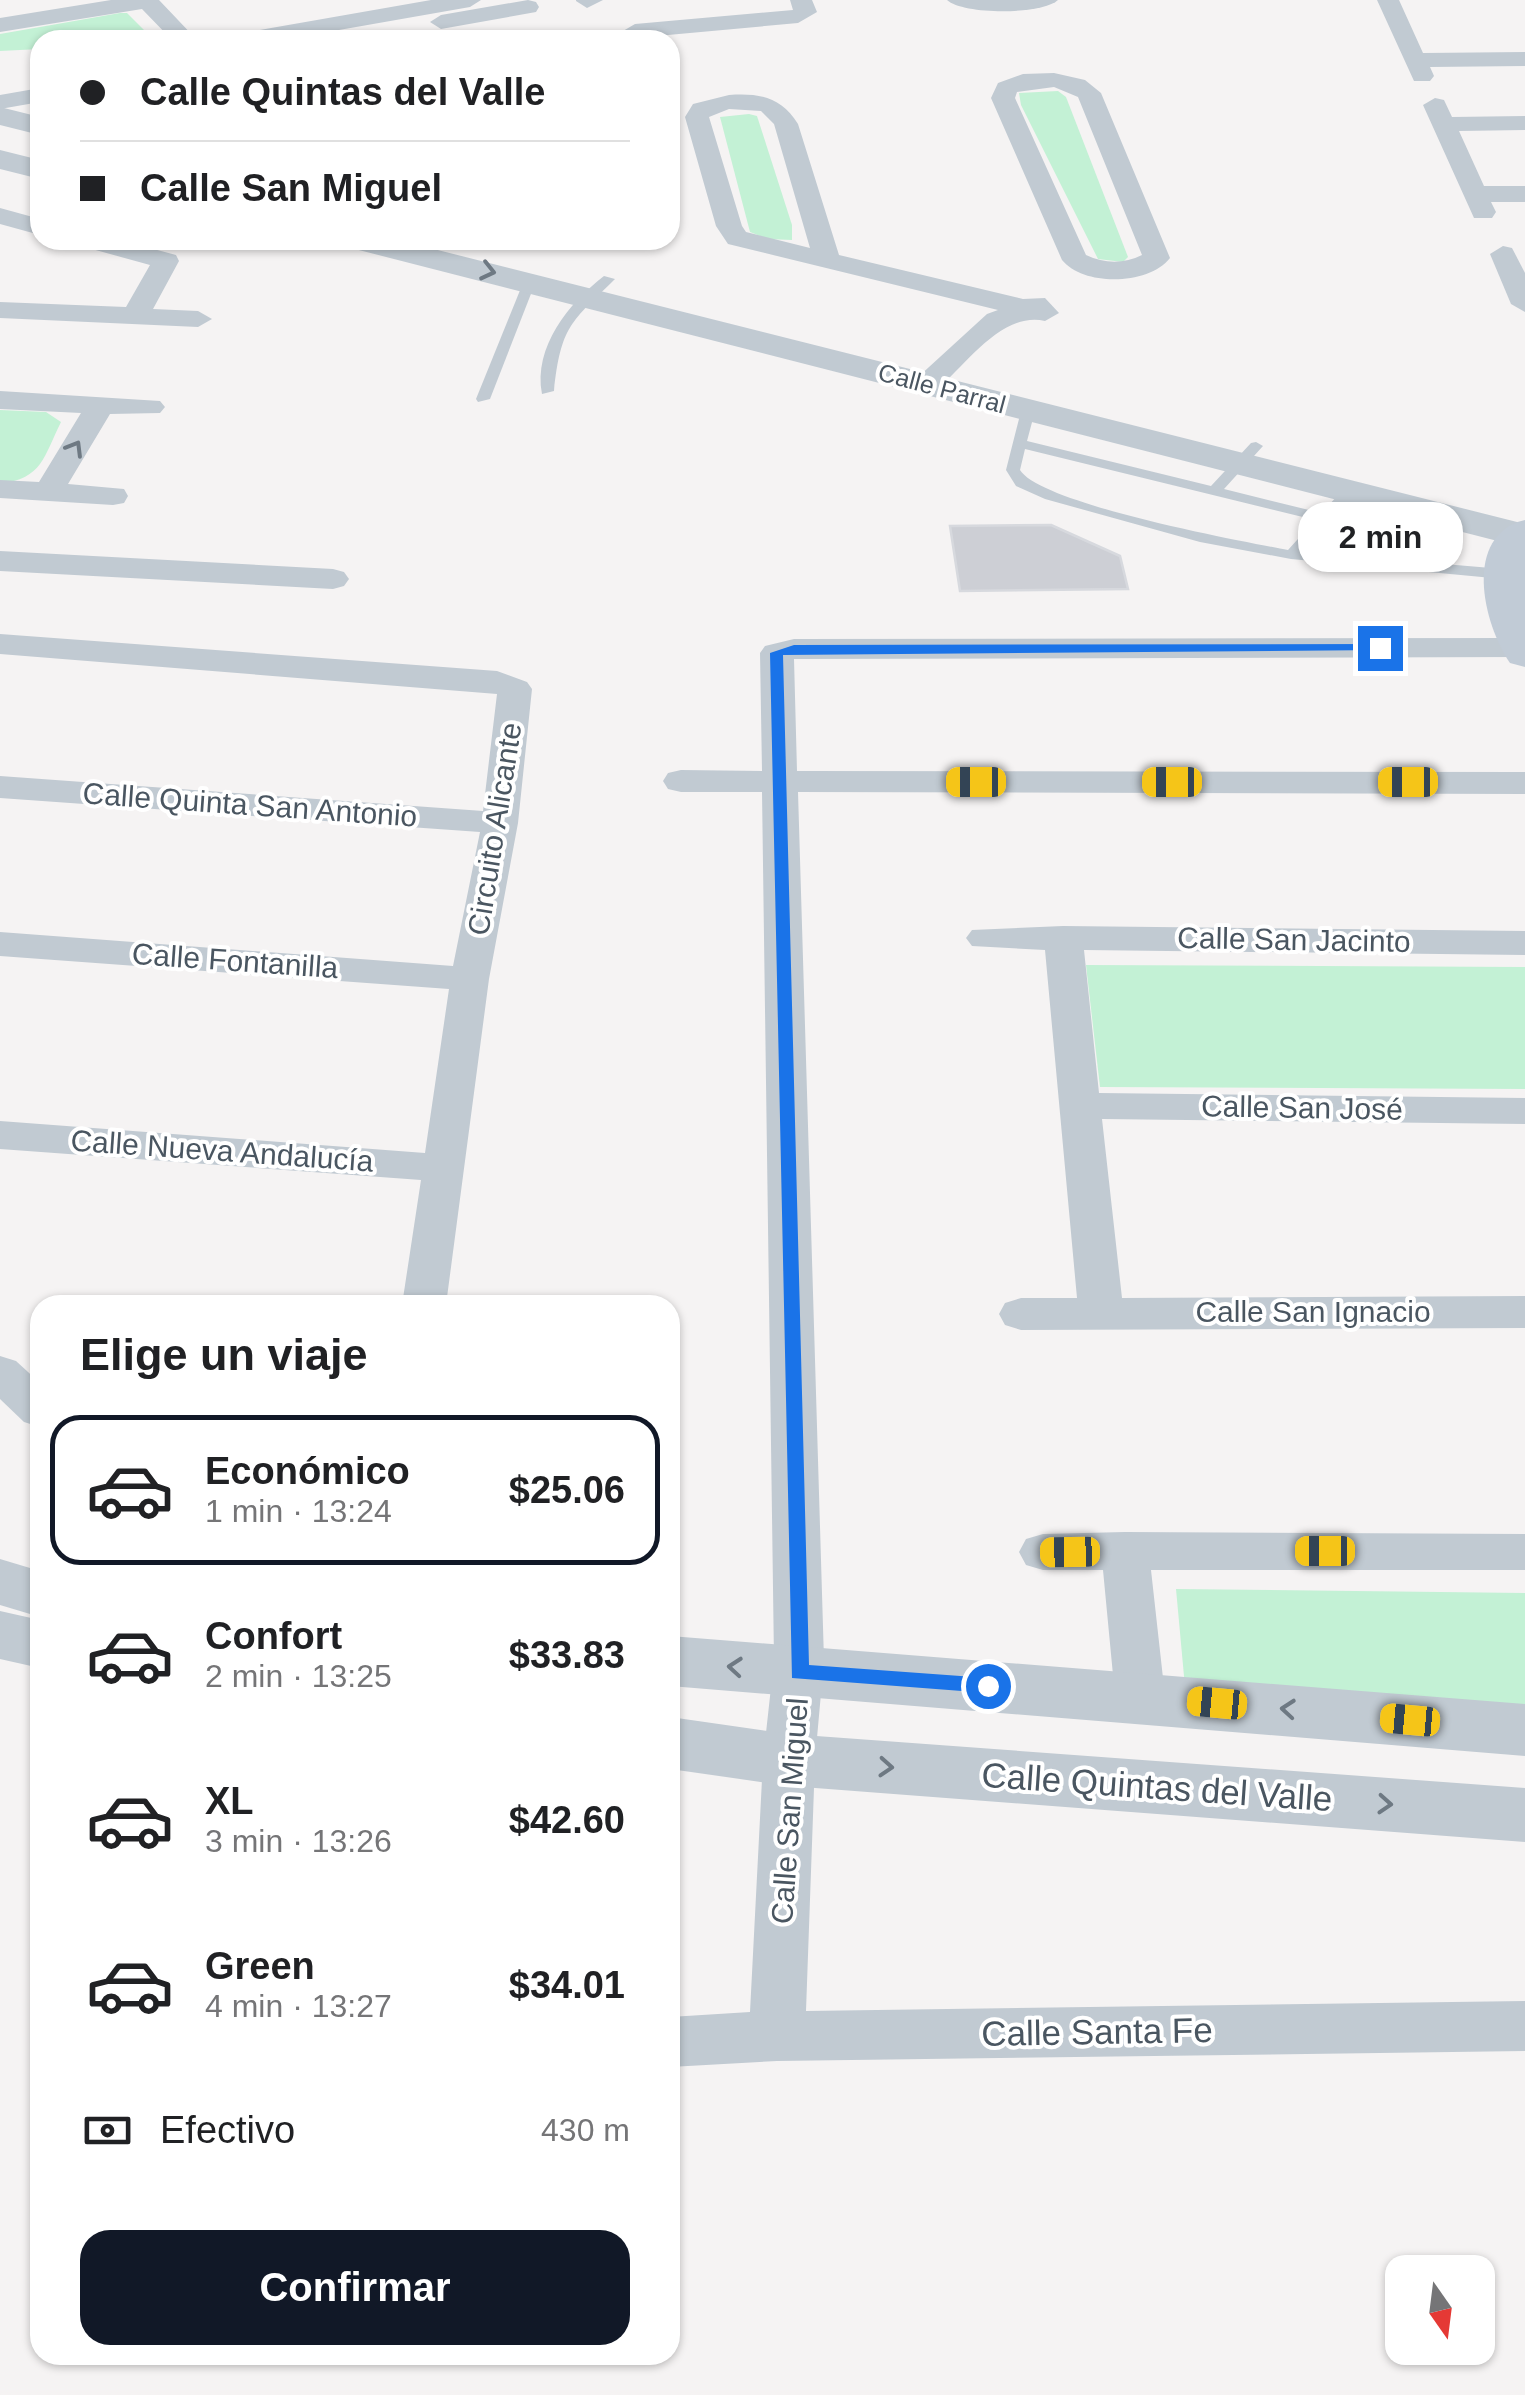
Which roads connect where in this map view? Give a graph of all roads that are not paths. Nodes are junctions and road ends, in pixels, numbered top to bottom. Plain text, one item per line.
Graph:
1 (146, 0) edge
2 (316, 0) edge
3 (470, 0) edge
4 (636, 0) edge
5 (801, 0) edge
6 (958, 0) edge
7 (1047, 0) edge
8 (1388, 0) edge
9 (528, 7) dead end
10 (0, 25) edge
11 (175, 30) edge
12 (337, 30) edge
13 (346, 30) edge
14 (353, 30) edge
15 (1525, 60) edge
16 (30, 79) edge
17 (0, 84) edge
18 (30, 97) edge
19 (0, 102) edge
20 (0, 116) edge
21 (30, 124) edge
22 (1525, 124) edge
23 (0, 160) edge
24 (30, 168) edge
25 (1525, 194) edge
26 (0, 216) edge
27 (30, 224) edge
28 (123, 250) edge
29 (401, 250) edge
30 (521, 250) edge
31 (828, 262) junction
32 (1513, 267) edge
33 (1096, 270) junction
34 (530, 281) junction
35 (597, 287) junction
36 (1525, 304) edge
37 (1038, 307) junction
38 (0, 310) edge
39 (135, 316) junction
40 (198, 319) dead end
41 (952, 379) junction
42 (548, 391) dead end
43 (483, 399) dead end
44 (0, 400) edge
45 (101, 404) junction
46 (150, 407) dead end
47 (1024, 428) junction
48 (1236, 468) junction
49 (0, 489) edge
50 (1350, 491) junction
51 (49, 492) junction
52 (112, 496) dead end
53 (1323, 518) junction
54 (1524, 530) edge
55 (1292, 555) junction
56 (0, 560) edge
57 (1503, 574) junction
58 (333, 579) dead end
59 (0, 644) edge
60 (1524, 650) edge
61 (681, 781) dead end
62 (780, 782) junction
63 (1525, 782) edge
64 (0, 787) edge
65 (500, 823) junction
66 (985, 938) dead end
67 (1063, 938) junction
68 (1525, 943) edge
69 (0, 944) edge
70 (470, 979) junction
71 (1080, 1106) junction
72 (1525, 1110) edge
73 (0, 1134) edge
74 (444, 1168) junction
75 (425, 1295) edge
76 (1525, 1312) edge
77 (1101, 1313) junction
78 (1021, 1314) dead end
79 (0, 1372) edge
80 (30, 1400) edge
81 (1125, 1550) junction
82 (1043, 1552) dead end
83 (1525, 1552) edge
84 (0, 1582) edge
85 (30, 1591) edge
86 (0, 1635) edge
87 (30, 1642) edge
88 (680, 1662) edge
89 (799, 1672) junction
90 (1140, 1696) junction
91 (1525, 1730) edge
92 (680, 1744) edge
93 (789, 1760) junction
94 (1525, 1815) edge
95 (1525, 2026) edge
96 (777, 2036) junction
97 (680, 2041) edge

1 - 10 street
1 - 11 street
2 - 12 street
3 - 13 street
4 - 5 street
6 - 7 street
8 - 15 street
9 - 14 street
16 - 17 street
18 - 19 street
20 - 21 street
22 - 25 street
23 - 24 street
26 - 27 street
28 - 39 street
29 -> 34 street, Calle Parral
30 - 35 street
31 - 31 street
31 - 37 street
32 - 36 street
33 - 33 street
33 - 37 street
34 - 35 street, Calle Parral
34 - 43 lane
35 - 41 street, Calle Parral
35 - 42 lane
37 - 41 street
38 - 39 street
39 - 40 street
41 - 47 street, Calle Parral
41 - 48 street, Calle Parral
44 - 45 street
45 - 46 street
51 -> 45 street
47 - 48 street, Calle Parral
47 - 55 lane
48 - 50 street, Calle Parral
48 - 53 lane
48 - 54 street, Calle Parral
49 - 51 street
50 - 53 lane
50 - 54 street, Calle Parral
51 - 52 street
53 - 55 lane
54 - 57 main road
55 - 57 lane
56 - 58 street
57 - 60 main road
59 - 65 street, Circuito Alicante
60 - 62 street, Calle San Miguel
61 - 62 street
62 - 63 street
62 - 89 street, Calle San Miguel
64 - 65 street, Calle Quinta San Antonio
65 - 70 street, Circuito Alicante
66 - 67 street, Calle San Jacinto
67 - 68 street, Calle San Jacinto
67 - 71 street
69 - 70 street, Calle Fontanilla
70 - 74 street, Circuito Alicante
71 - 72 street, Calle San José
71 - 77 street
73 - 74 street, Calle Nueva Andalucía
74 - 75 street, Circuito Alicante
76 - 77 street, Calle San Ignacio
77 - 78 street, Calle San Ignacio
79 - 80 street
81 - 82 street
81 - 83 street
81 - 90 street
84 - 85 street
86 - 87 street
89 -> 88 street
89 - 90 street
89 - 93 street, Calle San Miguel
91 -> 90 street
92 - 93 street, Calle Quintas del Valle
93 -> 94 street, Calle Quintas del Valle
93 - 96 street, Calle San Miguel
95 - 96 street, Calle Santa Fe
96 - 97 street, Calle Santa Fe

